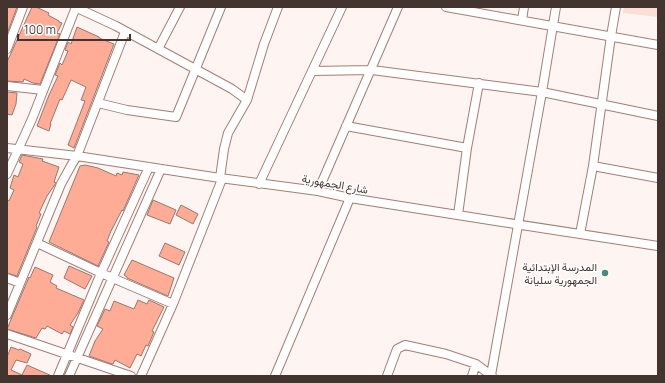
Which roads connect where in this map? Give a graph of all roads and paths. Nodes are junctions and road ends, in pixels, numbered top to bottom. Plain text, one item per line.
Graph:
1 (23, 7) edge
2 (76, 7) edge
3 (180, 7) edge
4 (221, 7) edge
5 (276, 7) edge
6 (342, 7) edge
7 (398, 7) edge
8 (446, 7) edge
9 (524, 7) edge
10 (556, 7) edge
11 (616, 7) edge
12 (470, 9) edge
13 (522, 20) junction
14 (553, 25) junction
15 (126, 32) junction
16 (611, 36) junction
17 (658, 45) edge
18 (7, 48) edge
19 (158, 49) junction
20 (196, 69) junction
21 (372, 70) junction
22 (312, 71) junction
23 (479, 83) junction
24 (7, 86) edge
25 (43, 90) junction
26 (542, 92) junction
27 (247, 100) junction
28 (98, 103) junction
29 (601, 104) junction
30 (658, 116) edge
31 (346, 126) junction
32 (7, 148) edge
33 (467, 148) junction
34 (17, 149) junction
35 (77, 156) junction
36 (593, 166) junction
37 (149, 167) junction
38 (161, 169) junction
39 (7, 174) edge
40 (658, 178) edge
41 (221, 179) junction
42 (259, 184) junction
43 (318, 191) junction
44 (350, 198) junction
45 (458, 215) junction
46 (519, 224) junction
47 (580, 234) junction
48 (37, 243) junction
49 (658, 246) edge
50 (101, 274) junction
51 (7, 278) edge
52 (111, 278) junction
53 (20, 283) junction
54 (173, 304) junction
55 (7, 315) edge
56 (7, 334) edge
57 (66, 355) junction
58 (76, 358) junction
59 (476, 364) junction
60 (58, 376) edge
61 (69, 376) edge
62 (131, 376) edge
63 (141, 376) edge
64 (274, 376) edge
65 (387, 376) edge
66 (472, 376) edge
67 (492, 376) edge

1 - 18 street
2 - 15 street
2 - 25 street
3 - 19 street
4 - 20 street
5 - 27 street
6 - 22 street
7 - 21 street
8 - 12 street
9 - 13 street
10 - 14 street
11 - 16 street
12 - 13 street
13 - 14 street
14 - 16 street
14 - 26 street
15 - 19 street
15 - 28 street
16 - 17 street
16 - 29 street
19 - 20 street
20 - 27 street
20 - 28 street
21 - 22 street
21 - 23 street
21 - 31 street
22 - 42 street
23 - 26 street
23 - 33 street
24 - 25 street
25 - 34 street
26 - 29 street
26 - 46 street
27 - 41 street
28 - 35 street
29 - 30 street
29 - 36 street
31 - 33 street
31 - 43 street
32 - 34 street, شارع الجمهورية
33 - 45 street
34 - 35 street, شارع الجمهورية
34 - 39 street
35 - 37 street, شارع الجمهورية
35 - 48 street
36 - 40 street
36 - 47 street
37 - 38 street, شارع الجمهورية
37 - 50 street
38 - 41 street, شارع الجمهورية
38 - 52 street
41 - 42 street, شارع الجمهورية
41 - 54 street
42 - 43 street, شارع الجمهورية
43 - 44 street, شارع الجمهورية
44 - 45 street, شارع الجمهورية
44 - 64 street
45 - 46 street, شارع الجمهورية
46 - 47 street, شارع الجمهورية
46 - 67 street
47 - 49 street, شارع الجمهورية
48 - 50 street
48 - 53 street
50 - 52 street
50 - 57 street
51 - 53 street
52 - 54 street
52 - 58 street
53 - 55 street
54 - 63 street
56 - 57 street
57 - 58 street
57 - 60 street
58 - 61 street
58 - 62 street
59 - 65 street
59 - 66 street
59 - 67 street

